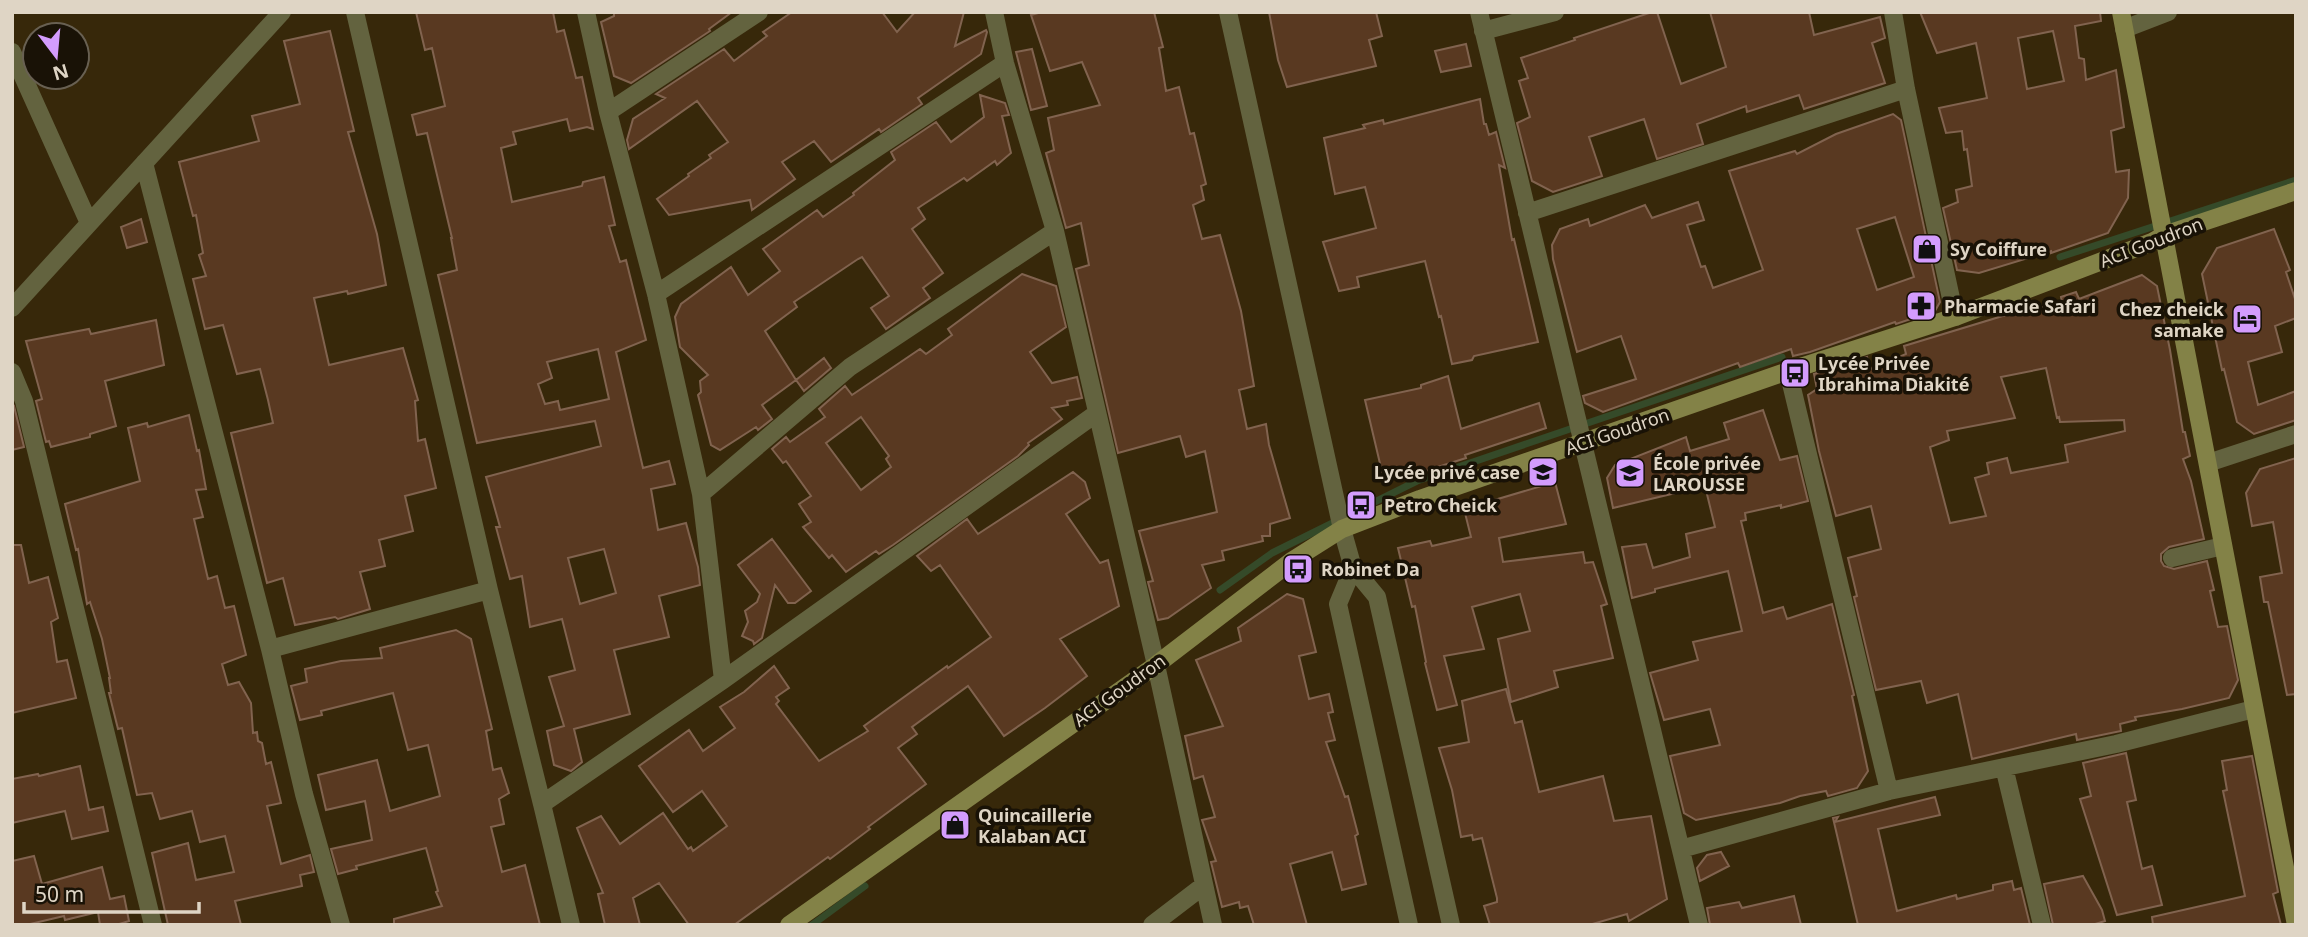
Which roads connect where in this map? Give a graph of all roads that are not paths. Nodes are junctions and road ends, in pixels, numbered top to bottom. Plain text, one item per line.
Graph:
1 (282, 12) edge
2 (355, 12) edge
3 (586, 12) edge
4 (759, 12) edge
5 (993, 12) edge
6 (1228, 12) edge
7 (1479, 12) edge
8 (1555, 12) edge
9 (1893, 12) edge
10 (2168, 12) edge
11 (2123, 21) edge
12 (1483, 32) junction
13 (12, 52) edge
14 (1005, 63) junction
15 (1906, 89) junction
16 (608, 112) junction
17 (144, 163) junction
18 (2296, 191) edge
19 (1527, 213) junction
20 (89, 223) junction
21 (1055, 231) junction
22 (2164, 235) junction
23 (656, 294) junction
24 (12, 308) edge
25 (1955, 317) junction
26 (1788, 371) junction
27 (12, 372) edge
28 (1097, 413) junction
29 (2296, 434) edge
30 (1583, 443) junction
31 (2208, 463) junction
32 (701, 494) junction
33 (1342, 529) junction
34 (2223, 546) junction
35 (2172, 558) dead end
36 (1353, 568) junction
37 (489, 590) junction
38 (271, 649) junction
39 (1156, 665) junction
40 (723, 680) junction
41 (2254, 709) junction
42 (2004, 767) junction
43 (1889, 791) junction
44 (542, 804) junction
45 (1681, 849) junction
46 (1203, 886) junction
47 (153, 925) edge
48 (341, 925) edge
49 (571, 925) edge
50 (789, 925) edge
51 (1152, 925) edge
52 (1213, 925) edge
53 (1409, 925) edge
54 (1451, 925) edge
55 (1699, 925) edge
56 (2042, 925) edge
57 (2296, 925) edge

1 - 17 street
2 - 37 street
3 - 16 street
4 - 16 street
5 - 14 street
6 - 33 street
7 - 12 street
8 - 12 street
9 - 15 street
10 - 11 street
11 - 22 street
12 - 19 street
13 - 20 street
14 - 21 street
14 - 23 street
15 - 19 street
15 - 25 street
16 - 23 street
17 - 20 street
17 - 38 street
18 - 22 street, ACI Goudron
19 - 30 street
20 - 24 street
21 - 28 street
21 - 32 street
22 - 25 street, ACI Goudron
22 - 31 street
23 - 32 street
25 - 26 street, ACI Goudron
26 - 30 street, ACI Goudron
26 - 43 street
27 - 47 street
28 - 39 street
28 - 40 street
29 - 31 street
30 - 33 street, ACI Goudron
30 - 45 street
31 - 34 street
32 - 40 street
33 - 36 street
33 - 39 street, ACI Goudron
34 - 35 street
34 - 41 street
36 - 53 street
36 - 54 street
37 - 38 street
37 - 44 street
38 - 48 street
39 - 46 street
39 - 50 street, ACI Goudron
40 - 44 street
41 - 42 street
41 - 57 street
42 - 43 street
42 - 56 street
43 - 45 street
44 - 49 street
45 - 55 street
46 - 51 street
46 - 52 street

